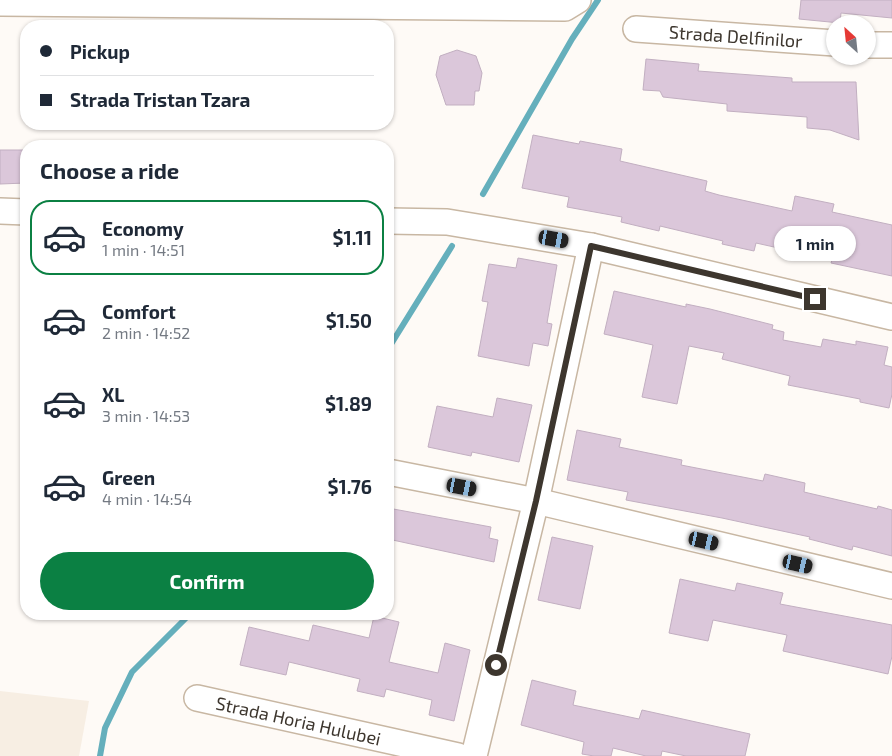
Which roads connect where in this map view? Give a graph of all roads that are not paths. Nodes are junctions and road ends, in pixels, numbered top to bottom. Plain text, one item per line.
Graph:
1 (578, 1) edge
2 (0, 3) edge
3 (636, 29) dead end
4 (826, 42) edge
5 (876, 45) edge
6 (892, 45) edge
7 (0, 211) edge
8 (20, 212) edge
9 (394, 221) edge
10 (591, 246) junction
11 (892, 317) edge
12 (394, 473) edge
13 (536, 501) junction
14 (892, 586) edge
15 (197, 698) dead end
16 (458, 756) edge
17 (474, 756) edge

1 - 2 street
3 - 4 street, Strada Delfinilor
5 - 6 street
7 - 8 street
9 - 10 street
10 - 11 street
10 - 13 street
12 - 13 street
13 - 14 street
13 - 17 street
15 - 16 street, Strada Horia Hulubei

